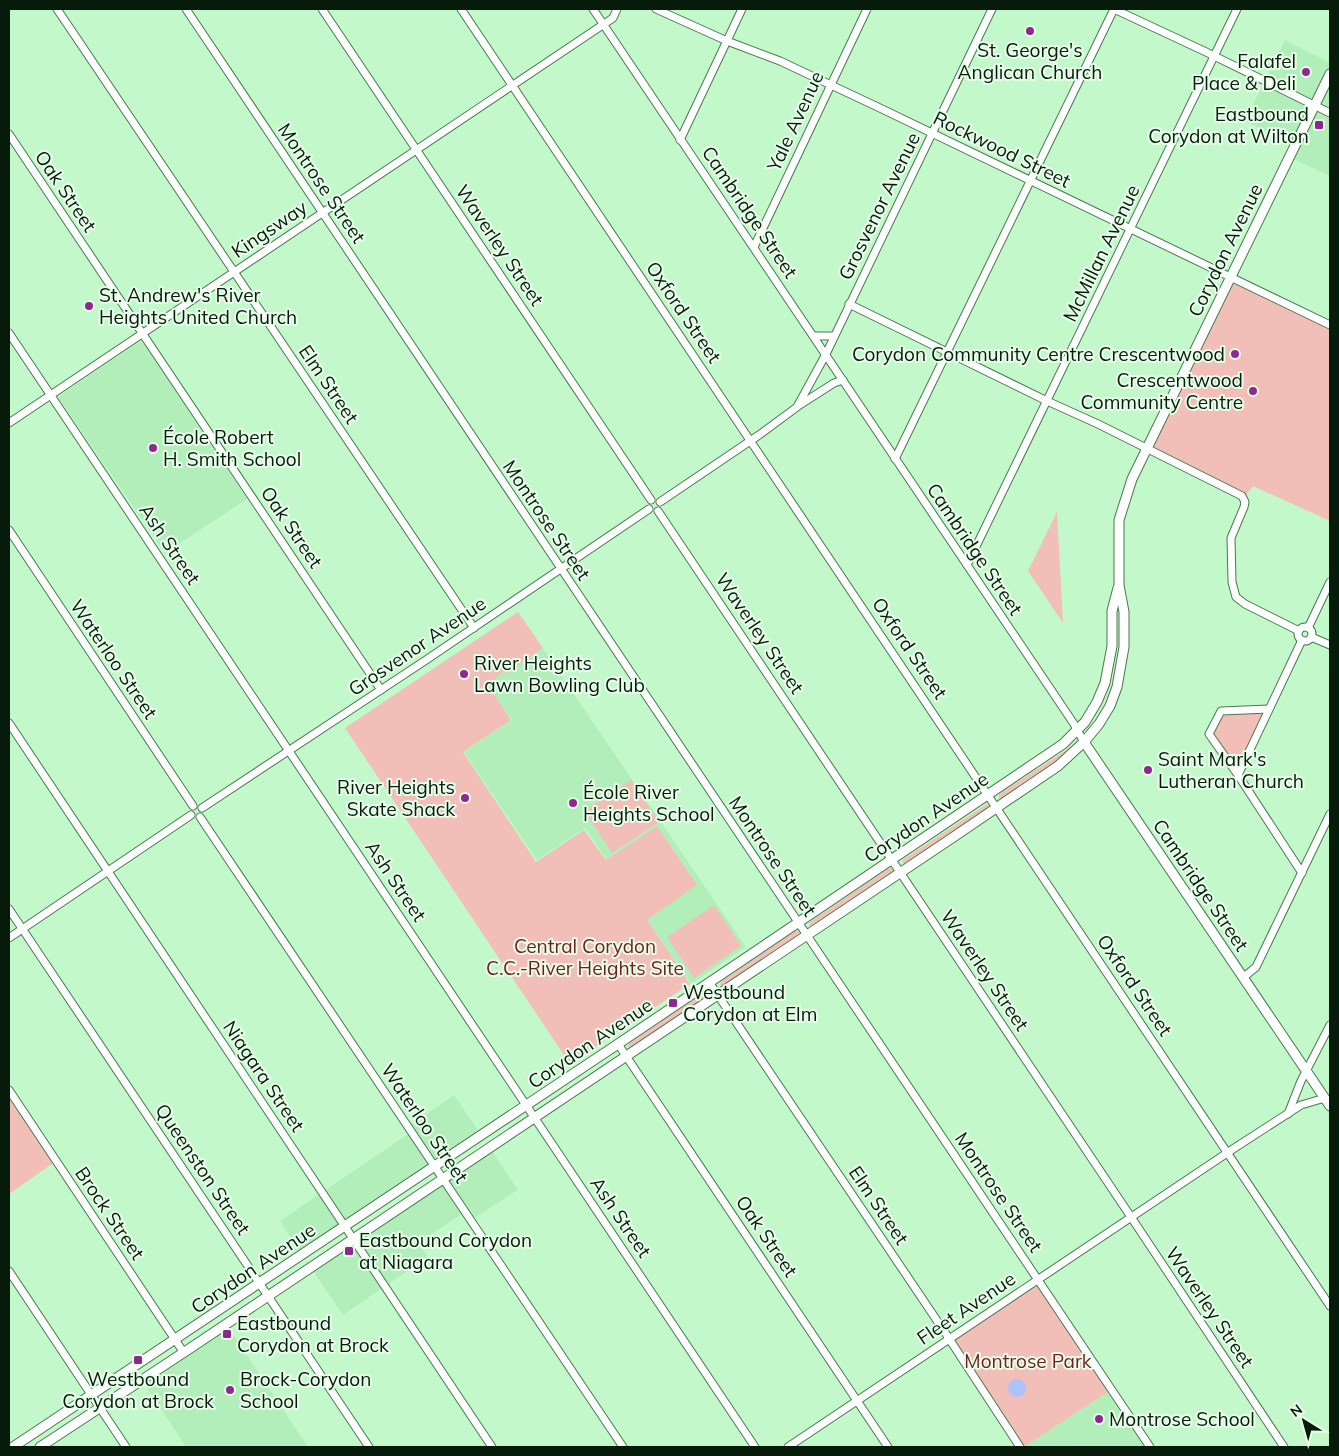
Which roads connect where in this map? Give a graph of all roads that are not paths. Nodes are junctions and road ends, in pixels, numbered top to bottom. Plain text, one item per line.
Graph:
1 (57, 9) edge
2 (186, 9) edge
3 (322, 9) edge
4 (461, 9) edge
5 (594, 9) edge
6 (618, 9) edge
7 (656, 9) edge
8 (742, 9) edge
9 (867, 9) edge
10 (992, 9) edge
11 (1114, 9) edge
12 (1237, 9) edge
13 (604, 24) junction
14 (727, 41) junction
15 (1214, 56) junction
16 (1330, 74) edge
17 (512, 85) junction
18 (830, 85) junction
19 (1315, 105) junction
20 (1330, 112) edge
21 (933, 133) junction
22 (9, 134) edge
23 (680, 140) junction
24 (416, 150) junction
25 (1030, 181) junction
26 (322, 212) junction
27 (1130, 229) junction
28 (754, 247) junction
29 (233, 272) junction
30 (1231, 277) junction
31 (849, 304) junction
32 (1330, 326) edge
33 (9, 333) edge
34 (142, 333) junction
35 (814, 336) junction
36 (834, 336) junction
37 (947, 352) junction
38 (826, 354) junction
39 (843, 380) junction
40 (50, 395) junction
41 (1047, 401) junction
42 (797, 407) junction
43 (9, 423) edge
44 (751, 441) junction
45 (1147, 449) junction
46 (895, 459) junction
47 (651, 500) junction
48 (660, 502) junction
49 (649, 509) junction
50 (658, 511) junction
51 (9, 530) edge
52 (968, 565) junction
53 (561, 570) junction
54 (1330, 582) edge
55 (1119, 585) junction
56 (474, 628) junction
57 (1308, 628) junction
58 (1300, 631) junction
59 (1311, 636) junction
60 (1302, 640) junction
61 (1330, 645) edge
62 (381, 690) junction
63 (1269, 708) junction
64 (9, 723) edge
65 (1078, 731) junction
66 (1084, 742) junction
67 (290, 751) junction
68 (1238, 775) junction
69 (988, 795) junction
70 (193, 806) junction
71 (202, 808) junction
72 (997, 808) junction
73 (1330, 814) edge
74 (191, 815) junction
75 (200, 817) junction
76 (892, 860) junction
77 (108, 872) junction
78 (900, 872) junction
79 (1302, 874) junction
80 (9, 909) edge
81 (798, 922) junction
82 (22, 929) junction
83 (807, 935) junction
84 (9, 938) edge
85 (1244, 976) junction
86 (710, 982) junction
87 (718, 995) junction
88 (1330, 1025) edge
89 (618, 1044) junction
90 (627, 1057) junction
91 (1307, 1071) junction
92 (9, 1090) edge
93 (1328, 1102) edge
94 (526, 1105) junction
95 (1288, 1114) junction
96 (535, 1118) junction
97 (1227, 1153) junction
98 (435, 1167) junction
99 (443, 1179) junction
100 (1132, 1217) junction
101 (344, 1227) junction
102 (353, 1239) junction
103 (9, 1270) edge
104 (1038, 1280) junction
105 (260, 1283) junction
106 (268, 1296) junction
107 (1330, 1306) edge
108 (949, 1339) junction
109 (175, 1340) junction
110 (184, 1353) junction
111 (92, 1395) junction
112 (857, 1401) junction
113 (100, 1408) junction
114 (13, 1447) edge
115 (40, 1447) edge
116 (126, 1447) edge
117 (369, 1447) edge
118 (492, 1447) edge
119 (623, 1447) edge
120 (755, 1447) edge
121 (788, 1447) edge
122 (888, 1447) edge
123 (1020, 1447) edge
124 (1150, 1447) edge
125 (1284, 1447) edge

1 - 29 street, Elm Street
2 - 26 street, Montrose Street
3 - 24 street, Waverley Street
4 - 17 street, Oxford Street
5 - 13 street, Cambridge Street
6 - 13 street, Kingsway
7 - 14 street, Rockwood Street
8 - 14 street
9 - 18 street, Yale Avenue
10 - 21 street, Grosvenor Avenue
11 - 15 street
11 - 25 street
12 - 15 street, McMillan Avenue
13 - 17 street, Kingsway
13 - 23 street, Cambridge Street
14 - 18 street, Rockwood Street
14 - 23 street
15 - 19 street
15 - 27 street, McMillan Avenue
16 - 19 main road, Corydon Avenue
17 - 24 street, Kingsway
17 - 44 street, Oxford Street
18 - 21 street, Rockwood Street
18 - 28 street, Yale Avenue
19 - 20 street
19 - 30 main road, Corydon Avenue
21 - 25 street, Rockwood Street
21 - 31 street, Grosvenor Avenue
22 - 34 street, Oak Street
23 - 28 street, Cambridge Street
24 - 26 street, Kingsway
24 - 47 street, Waverley Street
25 - 27 street, Rockwood Street
25 - 37 street
26 - 29 street, Kingsway
26 - 53 street, Montrose Street
27 - 30 street, Rockwood Street
27 - 41 street, McMillan Avenue
28 - 35 street, Cambridge Street
29 - 34 street, Kingsway
29 - 56 street, Elm Street
30 - 32 street, Rockwood Street
30 - 45 main road, Corydon Avenue
31 - 36 street, Grosvenor Avenue
31 - 37 street
33 - 40 street, Ash Street
34 - 40 street, Kingsway
34 - 62 street, Oak Street
35 - 36 street
35 - 38 street, Cambridge Street
36 - 38 street, Grosvenor Avenue
37 - 41 street
37 - 46 street
38 - 39 street, Cambridge Street
38 - 42 street, Grosvenor Avenue
39 - 42 street, Grosvenor Avenue
39 - 46 street, Cambridge Street
40 - 43 street, Kingsway
40 - 67 street, Ash Street
41 - 45 street
41 - 52 street, McMillan Avenue
42 - 44 street, Grosvenor Avenue
44 - 48 street, Grosvenor Avenue
44 - 69 street, Oxford Street
45 - 55 main road, Corydon Avenue
45 - 58 street
46 - 52 street, Cambridge Street
47 - 48 street
47 - 49 street
48 - 50 street
49 - 50 street
49 - 53 street, Grosvenor Avenue
50 - 76 street, Waverley Street
51 - 70 street, Waterloo Street
52 - 65 street, Cambridge Street
53 - 56 street, Grosvenor Avenue
53 - 81 street, Montrose Street
54 - 57 street
55 - 65 main road, Corydon Avenue
55 - 66 main road, Corydon Avenue
56 - 62 street, Grosvenor Avenue
57 - 58 street
57 - 59 street
58 - 60 street
59 - 60 street
59 - 61 street
60 - 63 street
62 - 67 street, Grosvenor Avenue
63 - 68 street
63 - 68 street
64 - 77 street, Niagara Street
65 - 66 street, Cambridge Street
65 - 69 main road, Corydon Avenue
66 - 72 main road, Corydon Avenue
66 - 85 main road, Cambridge Street
67 - 71 street, Grosvenor Avenue
67 - 94 street, Ash Street
68 - 79 street
69 - 72 street, Oxford Street
69 - 76 main road, Corydon Avenue
70 - 71 street
70 - 74 street
71 - 75 street
72 - 78 main road, Corydon Avenue
72 - 97 street, Oxford Street
73 - 79 street
74 - 75 street
74 - 77 street
75 - 98 street, Waterloo Street
76 - 78 street, Waverley Street
76 - 81 main road, Corydon Avenue
77 - 82 street
77 - 101 street, Niagara Street
78 - 83 main road, Corydon Avenue
78 - 100 street, Waverley Street
79 - 85 street
80 - 82 street, Queenston Street
81 - 83 street, Montrose Street
81 - 86 main road, Corydon Avenue
82 - 84 street
82 - 105 street, Queenston Street
83 - 87 main road, Corydon Avenue
83 - 104 street, Montrose Street
85 - 91 main road, Cambridge Street
86 - 87 street, Elm Street
86 - 89 main road, Corydon Avenue
87 - 90 main road, Corydon Avenue
87 - 108 street, Elm Street
88 - 91 street
89 - 90 street, Oak Street
89 - 94 main road, Corydon Avenue
90 - 96 main road, Corydon Avenue
90 - 112 street, Oak Street
91 - 93 main road, Cambridge Street
91 - 95 street
92 - 109 street, Brock Street
93 - 95 street, Fleet Avenue
94 - 96 street, Ash Street
94 - 98 main road, Corydon Avenue
95 - 97 street, Fleet Avenue
96 - 99 main road, Corydon Avenue
96 - 120 street, Ash Street
97 - 100 street, Fleet Avenue
97 - 107 street, Oxford Street
98 - 99 street, Waterloo Street
98 - 101 main road, Corydon Avenue
99 - 102 main road, Corydon Avenue
99 - 119 street, Waterloo Street
100 - 104 street, Fleet Avenue
100 - 125 street, Waverley Street
101 - 102 street, Niagara Street
101 - 105 main road, Corydon Avenue
102 - 106 main road, Corydon Avenue
102 - 118 street, Niagara Street
103 - 111 street
104 - 108 street, Fleet Avenue
104 - 124 street, Montrose Street
105 - 106 street, Queenston Street
105 - 109 main road, Corydon Avenue
106 - 110 main road, Corydon Avenue
106 - 117 street, Queenston Street
108 - 112 street, Fleet Avenue
108 - 123 street, Elm Street
109 - 110 street, Brock Street
109 - 111 main road, Corydon Avenue
110 - 113 main road, Corydon Avenue
111 - 113 street
111 - 114 main road, Corydon Avenue
112 - 121 street, Fleet Avenue
112 - 122 street, Oak Street
113 - 115 main road, Corydon Avenue
113 - 116 street

